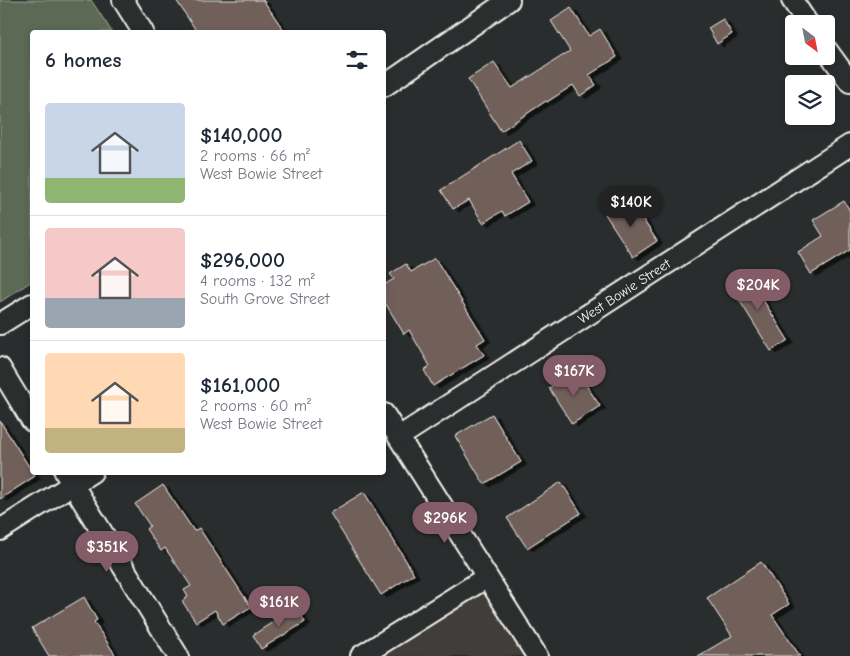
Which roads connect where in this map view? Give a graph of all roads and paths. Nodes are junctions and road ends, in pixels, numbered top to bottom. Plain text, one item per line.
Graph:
1 (123, 0) edge
2 (509, 0) edge
3 (792, 0) edge
4 (802, 15) edge
5 (142, 30) edge
6 (835, 61) edge
7 (850, 82) edge
8 (386, 85) edge
9 (850, 145) edge
10 (30, 305) edge
11 (0, 324) edge
12 (0, 368) edge
13 (386, 417) edge
14 (30, 418) edge
15 (399, 438) junction
16 (82, 475) edge
17 (68, 479) edge
18 (0, 530) edge
19 (487, 578) junction
20 (178, 656) edge
21 (361, 656) edge
22 (537, 656) edge

1 - 5 street
2 - 8 street
3 - 4 street
6 - 7 street
9 - 15 street, West Bowie Street
10 - 11 street
12 - 14 street
13 - 15 street
15 - 19 street
16 - 17 street
17 - 18 street
17 - 20 street
19 - 21 street
19 - 22 street

